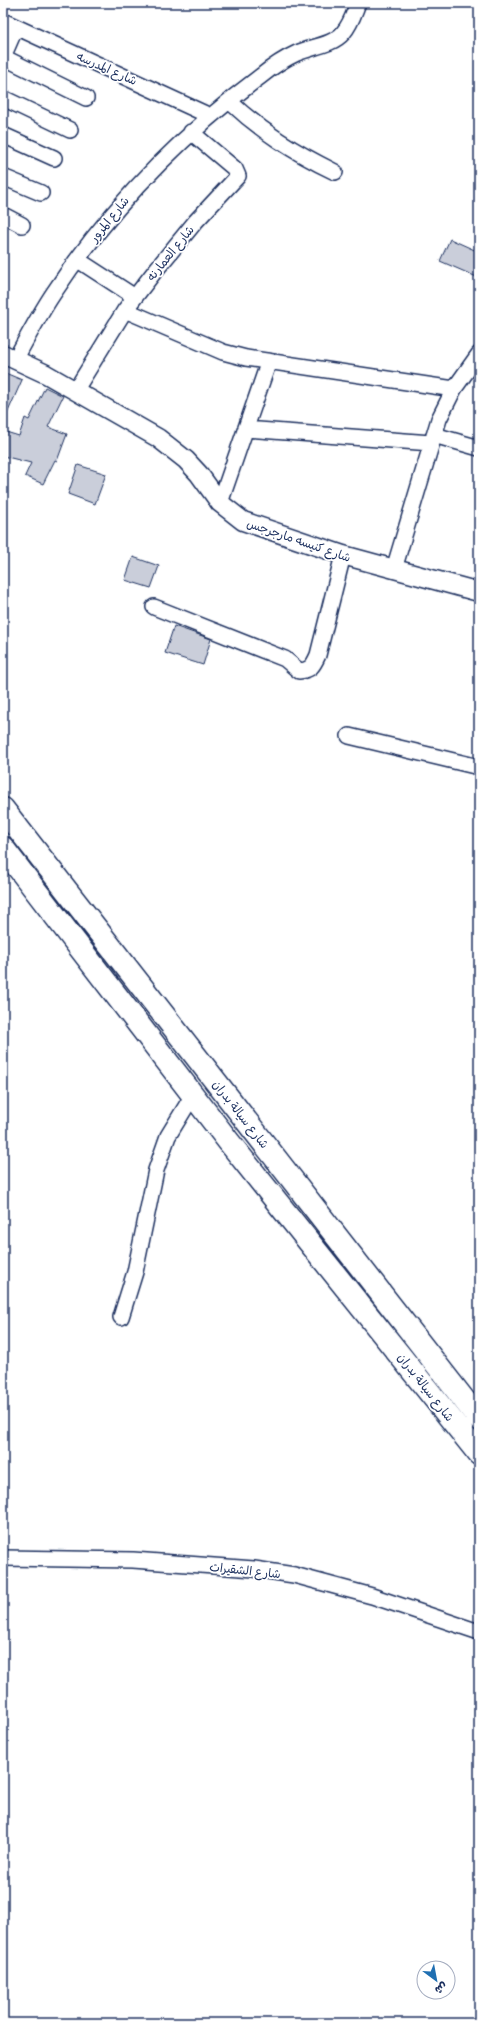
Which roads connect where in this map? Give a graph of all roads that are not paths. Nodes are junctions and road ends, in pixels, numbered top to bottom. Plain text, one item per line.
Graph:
1 (358, 3) edge
2 (9, 24) edge
3 (3, 57) edge
4 (3, 98) edge
5 (86, 98) dead end
6 (229, 101) junction
7 (210, 116) junction
8 (70, 130) dead end
9 (191, 132) junction
10 (3, 134) edge
11 (54, 158) dead end
12 (335, 172) dead end
13 (3, 177) edge
14 (41, 194) dead end
15 (3, 216) edge
16 (22, 225) dead end
17 (78, 260) junction
18 (135, 297) junction
19 (125, 310) junction
20 (479, 354) edge
21 (9, 357) edge
22 (269, 361) junction
23 (454, 389) junction
24 (76, 391) junction
25 (246, 429) junction
26 (433, 439) junction
27 (479, 448) edge
28 (220, 503) junction
29 (343, 555) junction
30 (394, 569) junction
31 (479, 592) edge
32 (154, 607) dead end
33 (349, 736) dead end
34 (479, 768) edge
35 (3, 809) edge
36 (4, 851) edge
37 (193, 1095) junction
38 (245, 1120) junction
39 (229, 1142) junction
40 (121, 1317) dead end
41 (479, 1419) edge
42 (479, 1454) edge
43 (3, 1558) edge
44 (479, 1632) edge

1 - 6 street, شارع المرور
2 - 3 street
2 - 7 street, شارع المدرسه
3 - 5 street
4 - 8 street
6 - 7 street, شارع المرور
6 - 12 street
7 - 9 street, شارع المرور
9 - 17 street, شارع المرور
9 - 18 street, شارع العمارنه
10 - 11 street
13 - 14 street
15 - 16 street
17 - 18 street
17 - 21 street, شارع المرور
18 - 19 street, شارع العمارنه
19 - 22 street
19 - 24 street, شارع العمارنه
20 - 23 street
21 - 24 street, شارع كنيسه مارجرجس
22 - 23 street
22 - 25 street
23 - 26 street
24 - 28 street, شارع كنيسه مارجرجس
25 - 26 street
25 - 28 street
26 - 27 street
26 - 30 street
28 - 29 street, شارع كنيسه مارجرجس
29 - 30 street, شارع كنيسه مارجرجس
29 - 32 street
30 - 31 street, شارع كنيسه مارجرجس
33 - 34 street
35 - 38 main road, شارع سيالة بدران
36 - 37 main road, شارع سيالة بدران
37 - 39 main road, شارع سيالة بدران
37 - 40 street
38 - 39 main road
38 - 41 main road, شارع سيالة بدران
39 - 42 main road, شارع سيالة بدران
43 - 44 street, شارع الشقيرات

